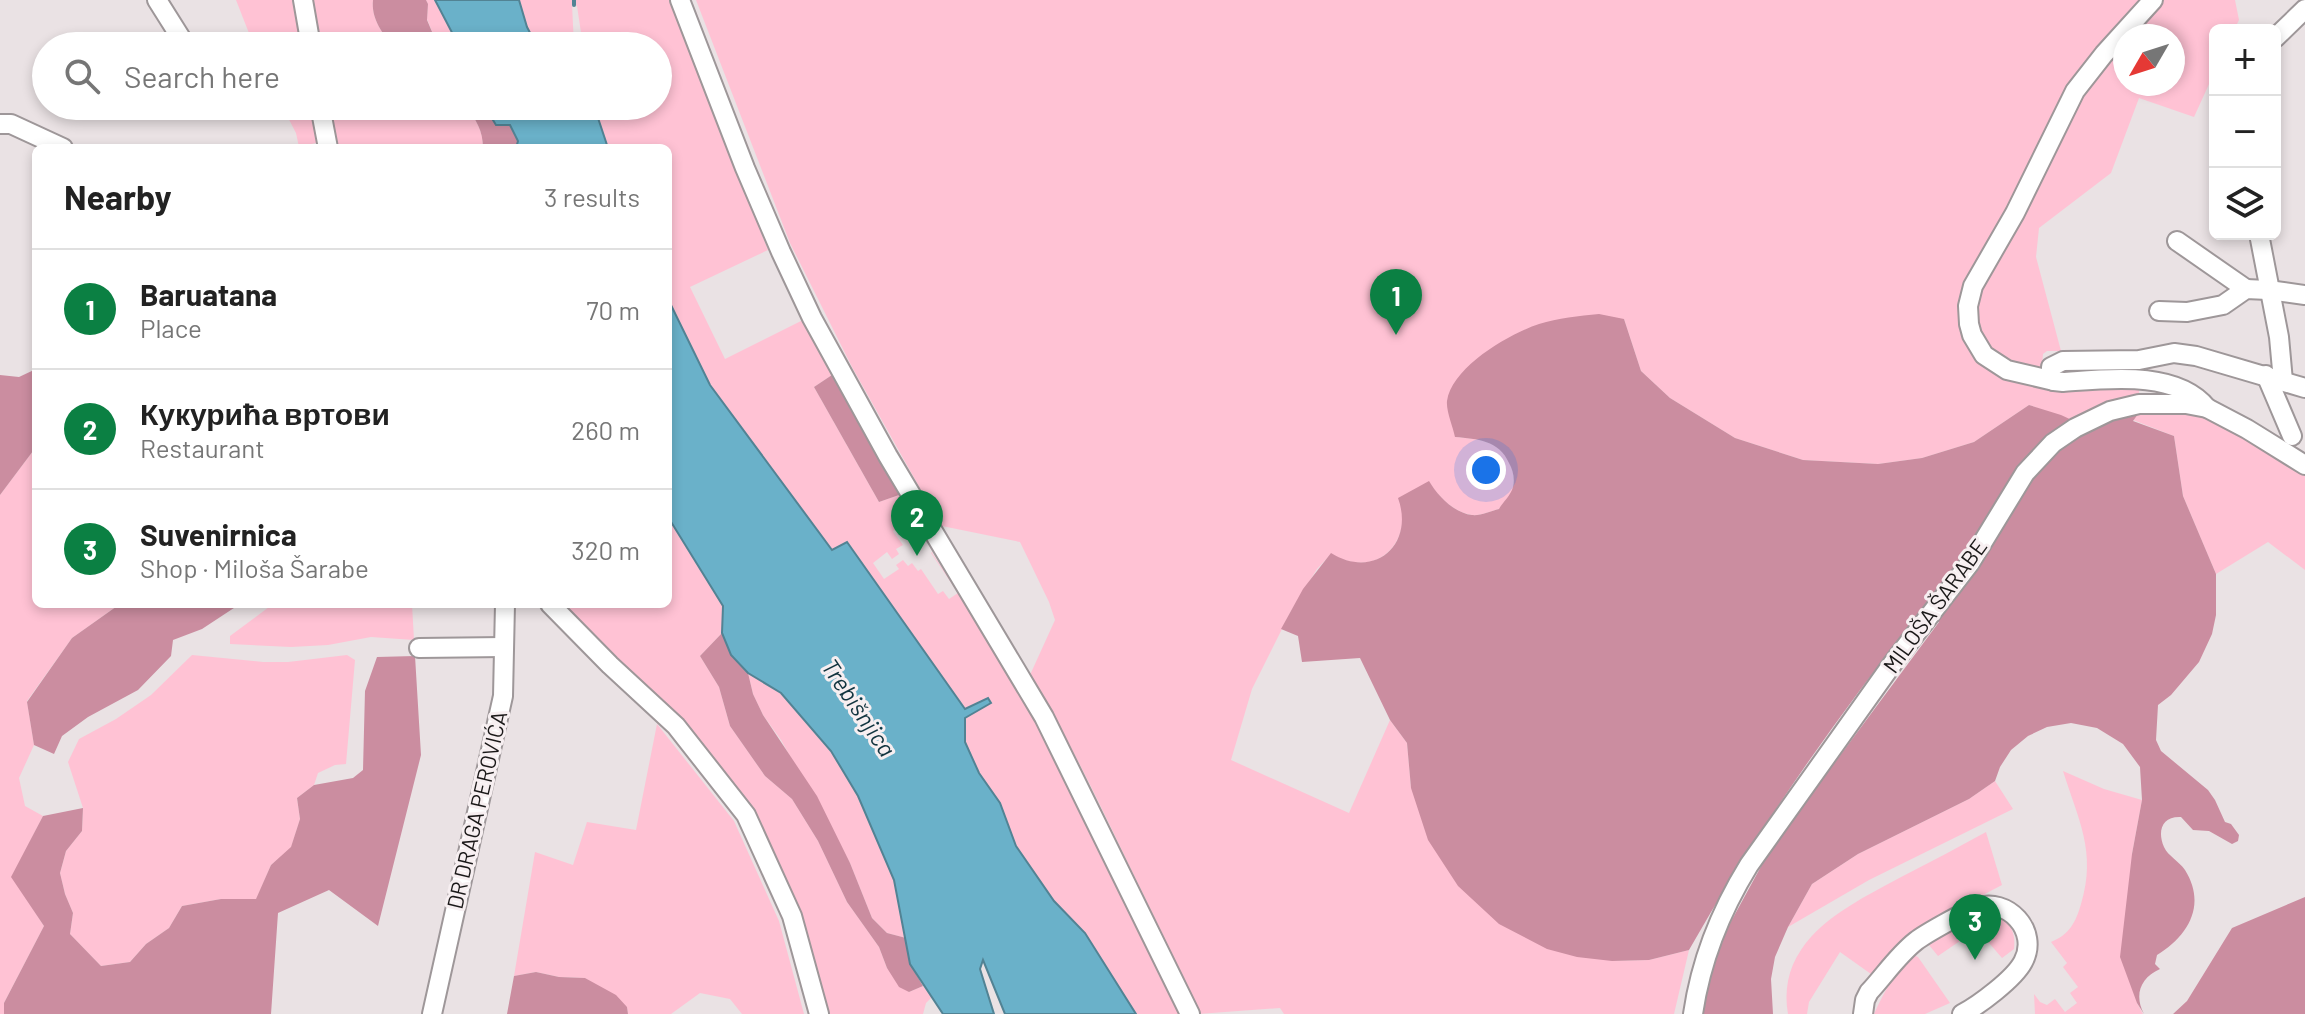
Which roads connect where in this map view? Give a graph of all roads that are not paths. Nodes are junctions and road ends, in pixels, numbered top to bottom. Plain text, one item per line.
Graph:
1 (157, 0) edge
2 (303, 0) edge
3 (680, 0) edge
4 (2153, 0) edge
5 (2305, 9) edge
6 (177, 32) edge
7 (309, 32) edge
8 (2281, 32) edge
9 (323, 120) edge
10 (0, 124) edge
11 (54, 144) edge
12 (327, 144) edge
13 (2260, 240) edge
14 (2177, 241) dead end
15 (2246, 289) junction
16 (2268, 290) junction
17 (2305, 295) edge
18 (2159, 311) dead end
19 (2275, 378) junction
20 (2054, 381) junction
21 (2305, 388) edge
22 (2207, 408) junction
23 (2292, 436) dead end
24 (2305, 465) edge
25 (505, 608) edge
26 (554, 608) edge
27 (504, 647) junction
28 (419, 648) dead end
29 (432, 1014) edge
30 (819, 1014) edge
31 (1190, 1014) edge
32 (1693, 1014) edge
33 (1863, 1014) edge
34 (1962, 1014) edge

1 - 6 street
2 - 7 street
3 - 31 street
4 - 20 street
5 - 8 street
9 - 12 street
10 - 11 street
13 - 16 street
14 - 15 street
15 - 16 street
15 - 18 street
16 - 17 street
16 - 19 street
19 - 20 street
19 - 21 street
19 - 23 street
20 - 22 street
22 - 24 street, MILOŠA ŠARABE
22 - 32 street, MILOŠA ŠARABE
25 - 27 street, DR DRAGA PEROVIĆA
26 - 30 street
27 - 28 street
27 - 29 street, DR DRAGA PEROVIĆA
33 - 34 street

